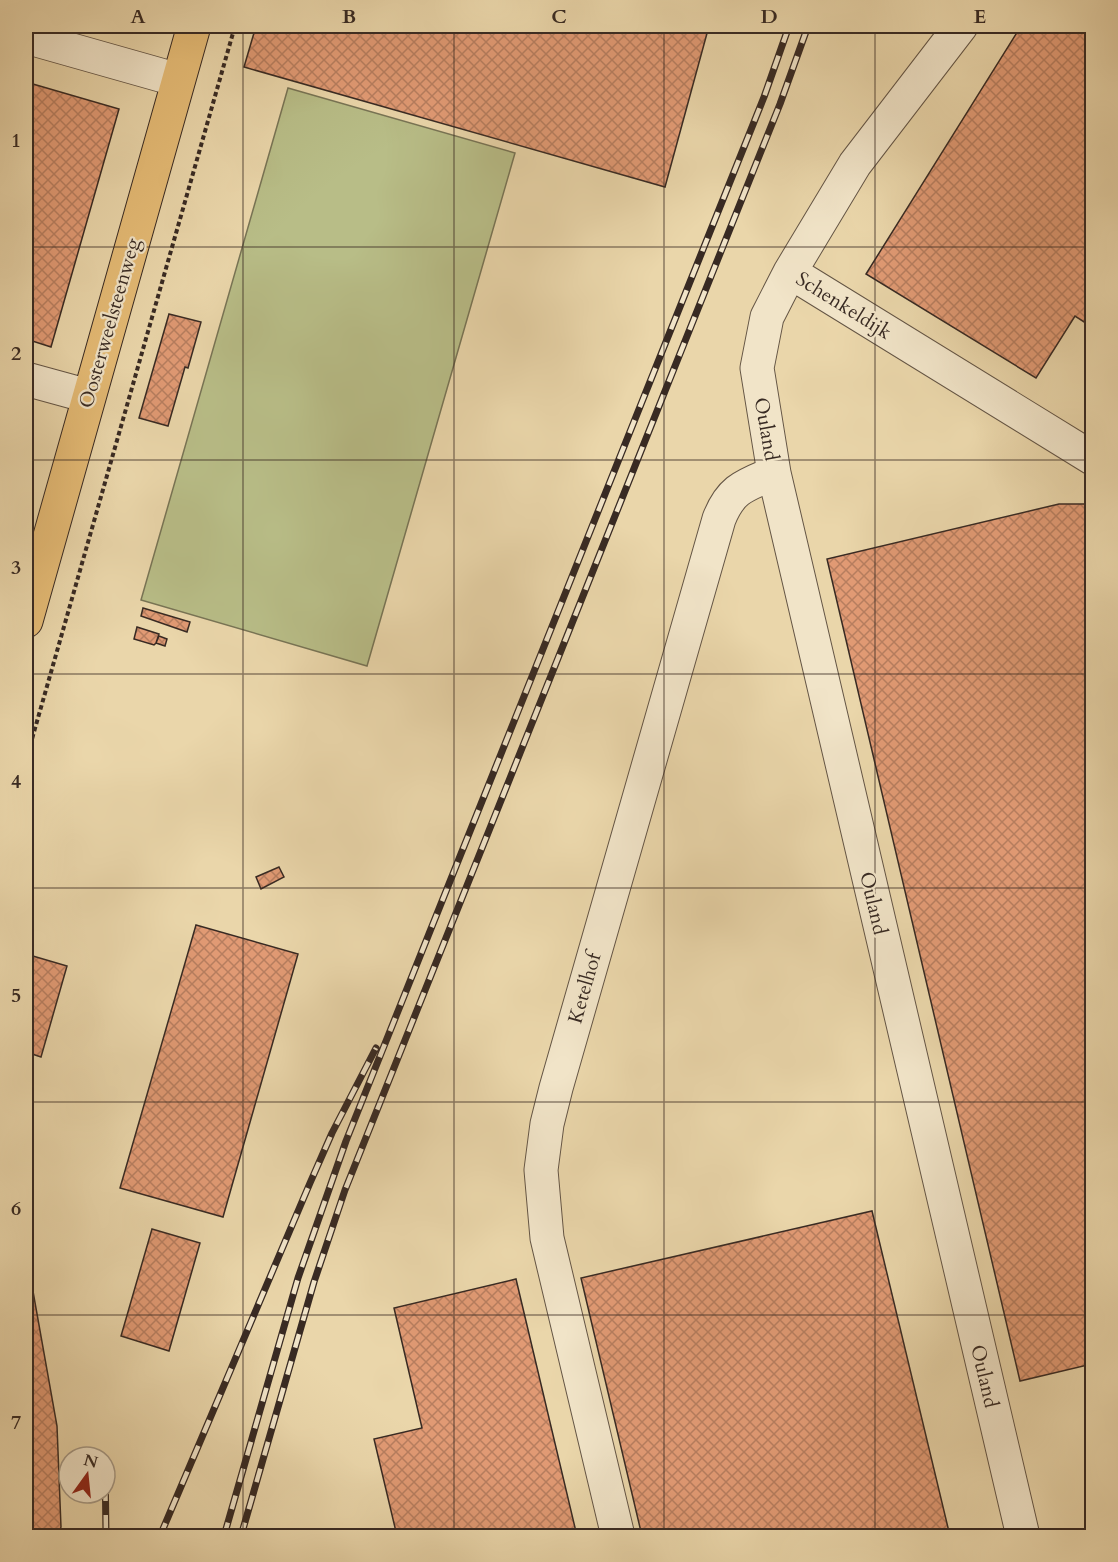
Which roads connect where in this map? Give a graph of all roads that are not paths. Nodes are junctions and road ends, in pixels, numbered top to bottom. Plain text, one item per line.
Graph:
1 (194, 26) edge
2 (961, 26) edge
3 (26, 37) edge
4 (178, 80) junction
5 (790, 272) junction
6 (26, 379) edge
7 (88, 396) junction
8 (1092, 458) edge
9 (774, 473) junction
10 (26, 621) edge
11 (618, 1536) edge
12 (1023, 1536) edge

1 - 4 main road, Oosterweelsteenweg
2 - 5 street, Schenkeldijk
3 - 4 street
4 - 7 main road, Oosterweelsteenweg
5 - 8 street, Schenkeldijk
5 - 9 street, Ouland
6 - 7 street
7 - 10 main road, Oosterweelsteenweg
9 - 11 street, Ketelhof
9 - 12 street, Ouland

